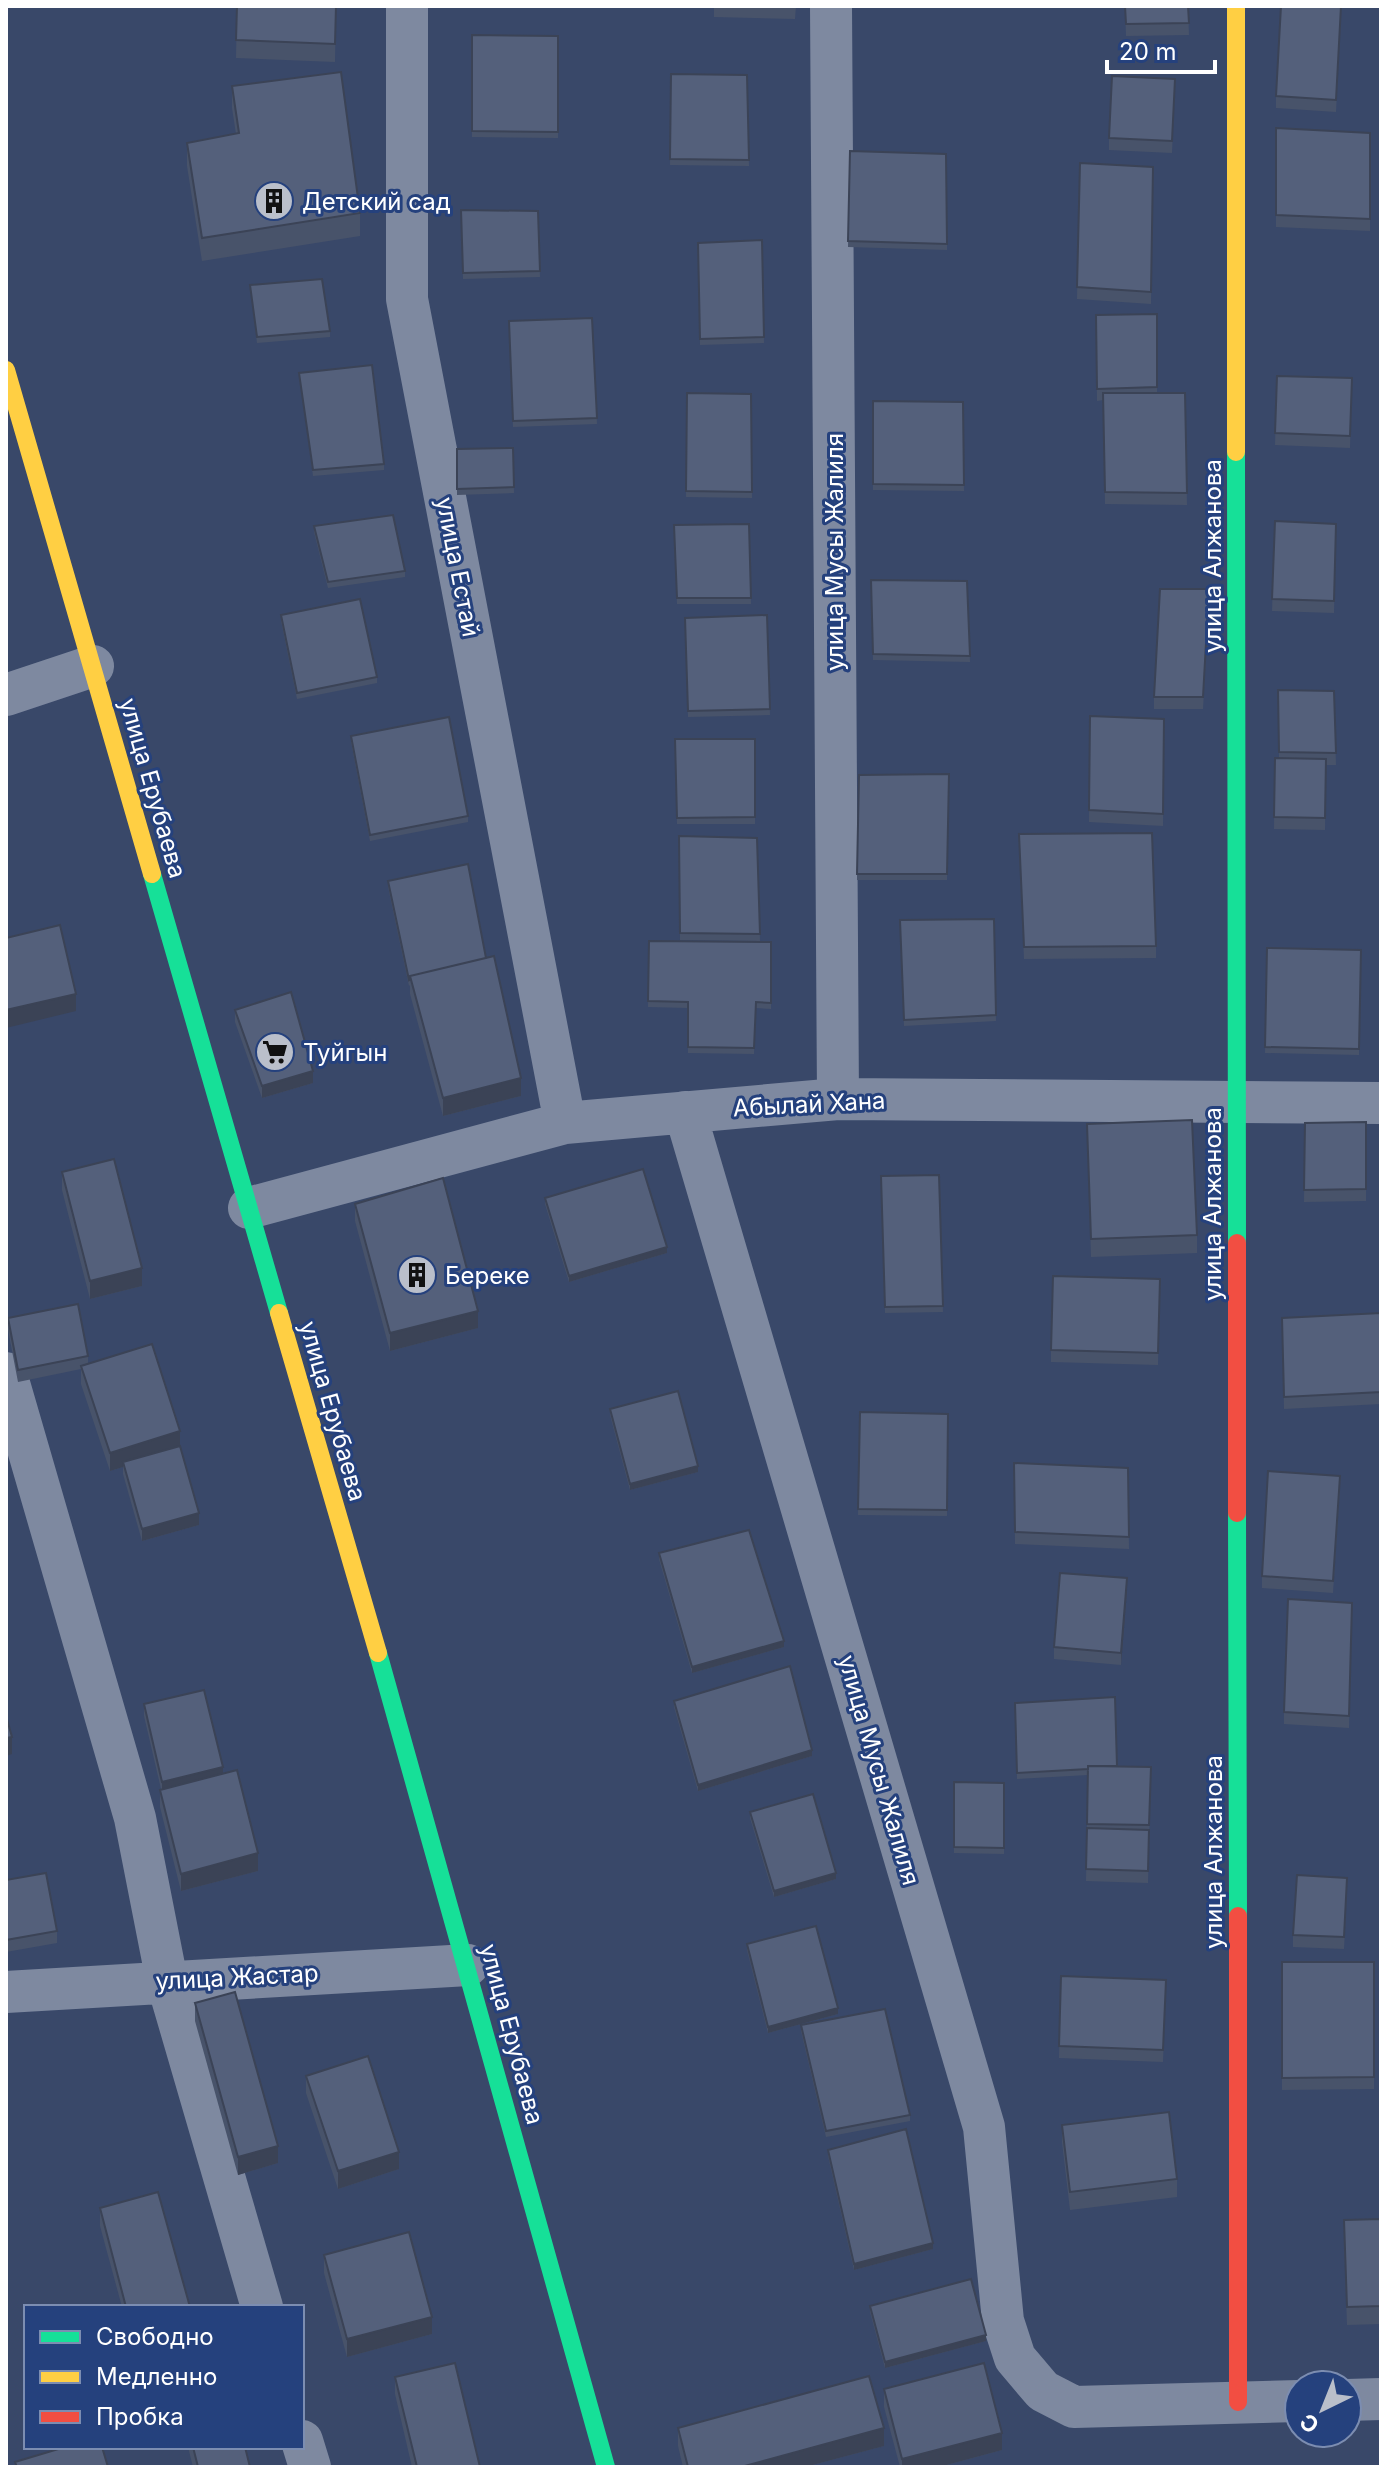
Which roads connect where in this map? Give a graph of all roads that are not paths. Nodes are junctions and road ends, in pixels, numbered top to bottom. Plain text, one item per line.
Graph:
1 (407, 6) edge
2 (831, 6) edge
3 (1236, 6) edge
4 (6, 370) edge
5 (93, 666) junction
6 (6, 695) edge
7 (838, 1099) junction
8 (1235, 1103) junction
9 (1381, 1103) edge
10 (685, 1112) junction
11 (565, 1123) junction
12 (249, 1208) junction
13 (6, 1373) edge
14 (468, 1965) junction
15 (167, 1981) junction
16 (6, 1992) edge
17 (261, 2305) edge
18 (1283, 2401) edge
19 (1238, 2402) junction
20 (304, 2448) edge
21 (310, 2467) edge
22 (606, 2467) edge

1 - 11 street, улица Естай
2 - 7 street, улица Мусы Жалиля
3 - 8 street, улица Алжанова
4 - 5 street, улица Ерубаева
5 - 6 street
5 - 12 street, улица Ерубаева
7 - 8 street, Абылай Хана
7 - 10 street, Абылай Хана
8 - 9 street, Абылай Хана
8 - 19 street, улица Алжанова
10 - 11 street, Абылай Хана
10 - 19 street, улица Мусы Жалиля
11 - 12 street, Абылай Хана
12 - 14 street, улица Ерубаева
13 - 15 street
14 - 15 street, улица Жастар
14 - 22 street, улица Ерубаева
15 - 16 street, улица Жастар
15 - 17 street
18 - 19 street
20 - 21 street

